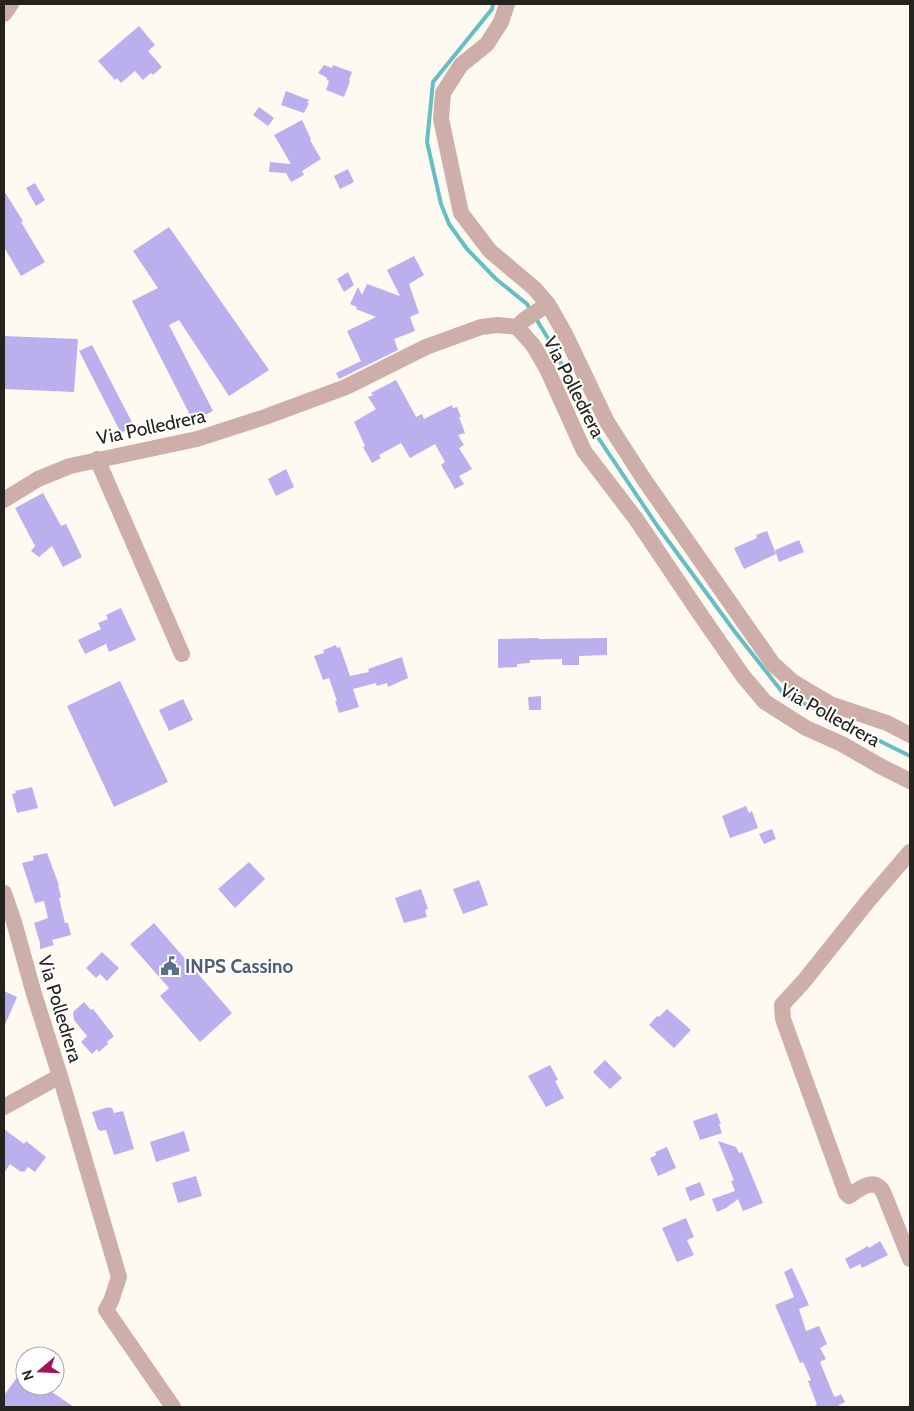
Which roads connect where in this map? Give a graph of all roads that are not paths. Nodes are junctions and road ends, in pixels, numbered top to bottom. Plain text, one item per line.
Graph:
1 (11, 4) edge
2 (507, 4) edge
3 (4, 14) edge
4 (546, 305) junction
5 (521, 323) junction
6 (97, 459) junction
7 (4, 500) edge
8 (182, 654) dead end
9 (910, 735) edge
10 (910, 781) edge
11 (910, 852) edge
12 (4, 893) edge
13 (60, 1076) junction
14 (4, 1107) edge
15 (910, 1259) edge
16 (173, 1407) edge

1 - 3 street
2 - 4 street
4 - 5 street
4 - 9 street
5 - 6 street, Via Polledrera
5 - 10 street, Via Polledrera
6 - 7 street, Via Polledrera
6 - 8 street
11 - 15 street
12 - 13 street, Via Polledrera
13 - 14 street, Via Polledrera
13 - 16 street

